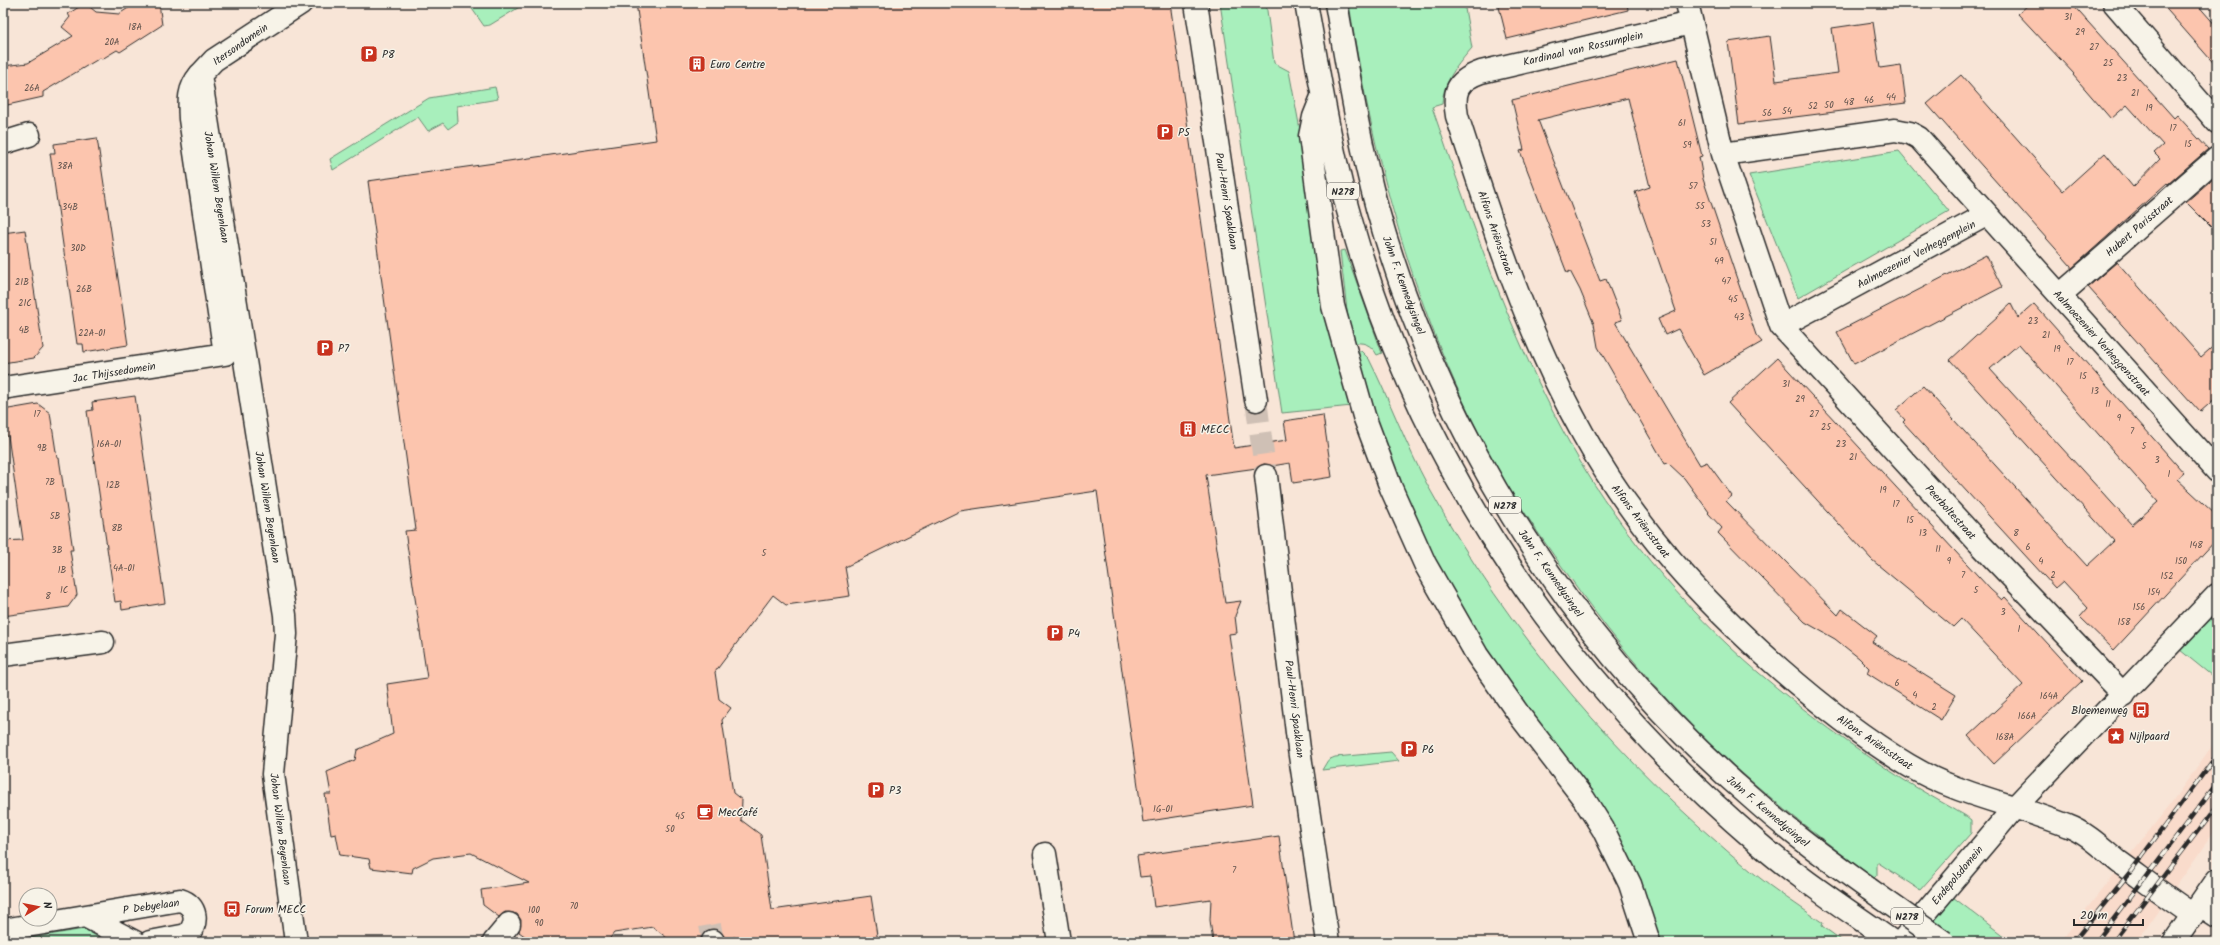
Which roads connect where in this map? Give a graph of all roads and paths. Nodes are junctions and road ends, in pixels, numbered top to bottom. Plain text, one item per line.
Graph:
1 (301, 3) edge
2 (1196, 3) edge
3 (1306, 3) edge
4 (1336, 3) edge
5 (2114, 3) edge
6 (1689, 13) edge
7 (200, 75) junction
8 (1460, 85) joint
9 (189, 96) joint
10 (1322, 97) junction
11 (2217, 122) edge
12 (29, 135) dead end
13 (3, 143) edge
14 (1723, 154) junction
15 (2217, 158) edge
16 (1986, 215) junction
17 (2060, 295) junction
18 (1781, 326) junction
19 (225, 354) joint
20 (3, 388) edge
21 (1256, 400) tunnel mouth
22 (2217, 471) edge
23 (1266, 476) tunnel mouth
24 (2217, 595) edge
25 (103, 642) dead end
26 (3, 655) edge
27 (2124, 695) junction
28 (2014, 808) junction
29 (1045, 854) dead end
30 (2217, 880) edge
31 (2203, 912) edge
32 (87, 917) junction
33 (509, 924) dead end
34 (3, 930) edge
35 (135, 942) edge
36 (150, 942) edge
37 (296, 942) edge
38 (494, 942) edge
39 (1060, 942) edge
40 (1328, 942) edge
41 (1649, 942) edge
42 (1893, 942) edge
43 (1901, 942) edge
44 (1944, 942) edge
45 (2174, 942) edge

1 - 7 street, Itersondomein
2 - 21 street, Paul-Henri Spaaklaan
3 - 10 street, N278
4 - 44 street, John F. Kennedysingel / N278, bridge
5 - 11 street
6 - 8 street, Kardinaal van Rossumplein
6 - 14 street
7 - 9 street, Itersondomein
7 - 37 street, Johan Willem Beyenlaan
8 - 28 street, Alfons Ariënsstraat
9 - 19 street, Johan Willem Beyenlaan
10 - 41 street
10 - 42 street, N278
12 - 13 street
14 - 16 street, Aalmoezenier Verheggenplein
14 - 18 street
15 - 17 street, Hubert Parisstraat
16 - 17 street, Aalmoezenier Verheggenstraat
16 - 18 street, Aalmoezenier Verheggenplein
17 - 22 street, Aalmoezenier Verheggenstraat
18 - 27 street, Peerboltestraat
19 - 20 street, Jac Thijssedomein
23 - 40 street, Paul-Henri Spaaklaan
24 - 27 street
25 - 26 street
27 - 28 street
28 - 31 street, Alfons Ariënsstraat
28 - 43 street, Endepolsdomein
29 - 39 street
30 - 31 street
31 - 45 street
32 - 34 street, P Debyelaan
32 - 35 street
32 - 36 street, P Debyelaan
33 - 38 street

